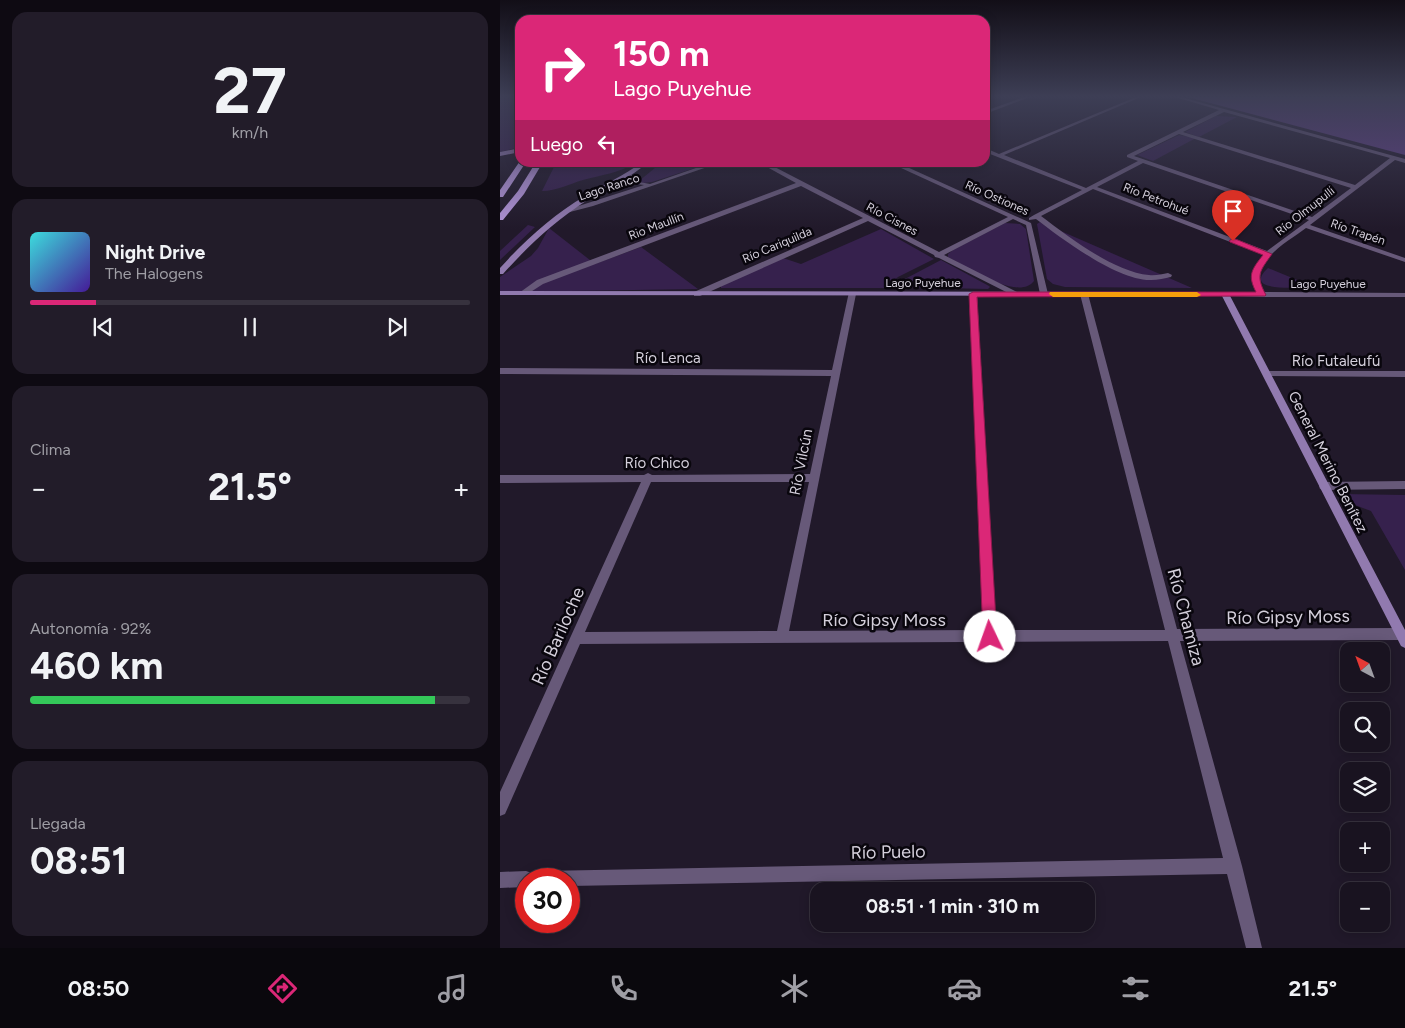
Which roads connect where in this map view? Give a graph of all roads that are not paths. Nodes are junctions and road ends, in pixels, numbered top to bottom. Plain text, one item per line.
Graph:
1 (1033, 141) edge
2 (1160, 141) edge
3 (1209, 141) edge
4 (1335, 141) edge
5 (515, 151) edge
6 (990, 152) edge
7 (500, 154) edge
8 (1000, 155) junction
9 (1394, 158) junction
10 (1142, 161) junction
11 (1405, 161) edge
12 (520, 167) edge
13 (537, 167) edge
14 (639, 167) edge
15 (705, 167) edge
16 (769, 167) edge
17 (901, 167) edge
18 (629, 174) junction
19 (658, 183) junction
20 (800, 184) junction
21 (1355, 186) junction
22 (1090, 188) junction
23 (503, 192) edge
24 (566, 211) junction
25 (1036, 216) junction
26 (1013, 217) junction
27 (500, 218) edge
28 (867, 219) junction
29 (1312, 219) junction
30 (1029, 224) junction
31 (1304, 225) junction
32 (1268, 254) junction
33 (937, 256) junction
34 (1405, 260) edge
35 (500, 272) edge
36 (1168, 275) dead end
37 (500, 293) edge
38 (523, 293) junction
39 (696, 294) junction
40 (852, 294) junction
41 (973, 294) junction
42 (1014, 294) junction
43 (1044, 294) junction
44 (1084, 294) junction
45 (1225, 294) junction
46 (1262, 295) junction
47 (1405, 295) edge
48 (500, 371) edge
49 (835, 373) junction
50 (1267, 374) junction
51 (1405, 374) edge
52 (648, 477) junction
53 (813, 478) junction
54 (500, 479) edge
55 (1405, 485) edge
56 (1324, 486) junction
57 (1172, 636) junction
58 (782, 637) junction
59 (990, 637) junction
60 (577, 638) junction
61 (1403, 638) edge
62 (500, 809) edge
63 (1234, 866) junction
64 (580, 878) edge
65 (515, 879) edge
66 (500, 880) edge
67 (1254, 948) edge

1 - 8 street
2 - 10 street
3 - 21 street
4 - 9 street
5 - 7 street
6 - 8 street, Río Petrohué
8 - 22 street, Río Petrohué
9 - 11 street
9 - 21 street, Río Olmupulli
10 - 22 street
10 - 29 street, Río Trapén
12 - 23 main road
13 - 27 main road
14 - 18 street
15 - 19 street, Lago Ranco
16 - 20 street, Río Cisnes
17 - 26 street, Río Ostiones
18 - 19 street, Lago Ranco
18 - 24 street
19 - 24 street, Lago Ranco
20 - 28 street, Río Cisnes
20 - 38 street, Rio Maullín
21 - 29 street, Río Olmupulli
22 - 25 street
22 - 32 street, Río Petrohué
24 - 35 street
25 - 30 street
25 - 36 street, Río Ostiones
26 - 30 street, Río Ostiones
26 - 33 street
28 - 33 street, Río Cisnes
28 - 39 street, Río Cariquilda
29 - 31 street, Río Olmupulli
30 - 43 street, Río Ostiones
31 - 32 street, Río Olmupulli
31 - 34 street, Río Trapén
32 - 46 street, Río Olmupulli
33 - 42 street, Río Cisnes
37 - 38 street, Lago Puyehue
38 - 39 street, Lago Puyehue
39 - 40 street, Lago Puyehue
40 - 41 street, Lago Puyehue
40 - 49 street, Río Vilcún
41 - 42 street, Lago Puyehue
41 - 59 street
42 - 43 street, Lago Puyehue
43 - 44 street, Lago Puyehue
44 - 45 street, Lago Puyehue
44 - 57 street, Río Chamiza
45 - 46 street, Lago Puyehue
45 - 50 street, General Merino Benítez
46 - 47 street, Lago Puyehue
48 - 49 street, Río Lenca
49 - 53 street, Río Vilcún
50 - 51 street, Río Futaleufú
50 - 56 street, General Merino Benítez
52 - 53 street, Río Chico
52 - 54 street, Río Chico
52 - 60 street, Río Bariloche
53 - 58 street, Río Vilcún
55 - 56 street
56 - 61 street, General Merino Benítez
57 - 59 street, Río Gipsy Moss
57 - 61 street, Río Gipsy Moss
57 - 63 street, Río Chamiza
58 - 59 street, Río Gipsy Moss
58 - 60 street, Río Gipsy Moss
60 - 62 street, Río Bariloche
63 - 64 street, Río Puelo
63 - 67 street, Río Chamiza
65 - 66 street

